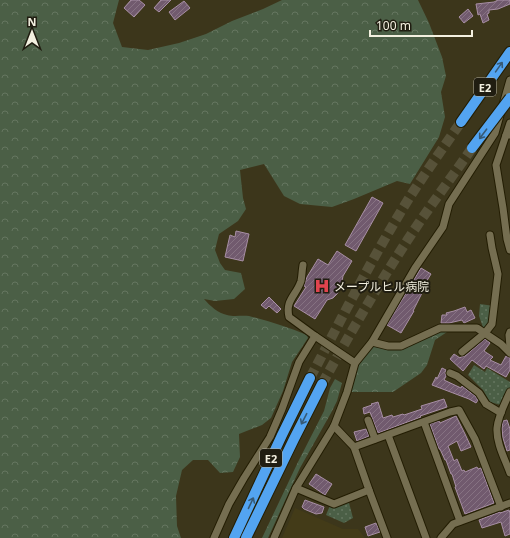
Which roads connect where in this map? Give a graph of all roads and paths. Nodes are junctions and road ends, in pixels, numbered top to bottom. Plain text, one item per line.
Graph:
1 (510, 52) edge
2 (510, 80) edge
3 (510, 98) edge
4 (460, 122) tunnel mouth
5 (510, 123) edge
6 (508, 135) edge
7 (472, 148) tunnel mouth
8 (490, 235) dead end
9 (510, 250) edge
10 (303, 265) dead end
11 (510, 332) edge
12 (485, 333) junction
13 (315, 336) junction
14 (372, 342) junction
15 (510, 347) edge
16 (462, 352) dead end
17 (510, 353) edge
18 (354, 363) junction
19 (450, 373) dead end
20 (310, 378) tunnel mouth
21 (322, 384) tunnel mouth
22 (510, 392) edge
23 (501, 413) junction
24 (368, 420) dead end
25 (424, 422) junction
26 (334, 426) junction
27 (388, 435) junction
28 (375, 439) junction
29 (354, 446) junction
30 (510, 472) edge
31 (296, 488) junction
32 (369, 490) junction
33 (510, 503) edge
34 (501, 507) junction
35 (460, 521) junction
36 (214, 538) edge
37 (234, 538) edge
38 (246, 538) edge
39 (274, 538) edge
40 (387, 538) edge
41 (426, 538) edge
42 (441, 538) edge

4 -> 1 highway, E2
2 - 14 street
3 -> 7 highway, E2, bridge
5 - 6 street
6 - 9 street
8 - 12 street
10 - 13 street
11 - 15 street
12 - 14 street
12 - 16 street
12 - 17 street
13 - 18 street
13 - 36 street
14 - 18 street
18 - 26 street
19 - 23 street
37 -> 20 highway, E2
21 -> 38 highway, E2
22 - 23 street
23 - 30 street
24 - 28 street
25 - 27 street
25 - 34 street
25 - 35 street
26 - 29 street
26 - 31 street
27 - 28 street
27 - 41 street
28 - 29 street
29 - 32 street
31 - 32 street
31 - 39 street
32 - 40 street
33 - 34 street
34 - 35 street
35 - 42 street

